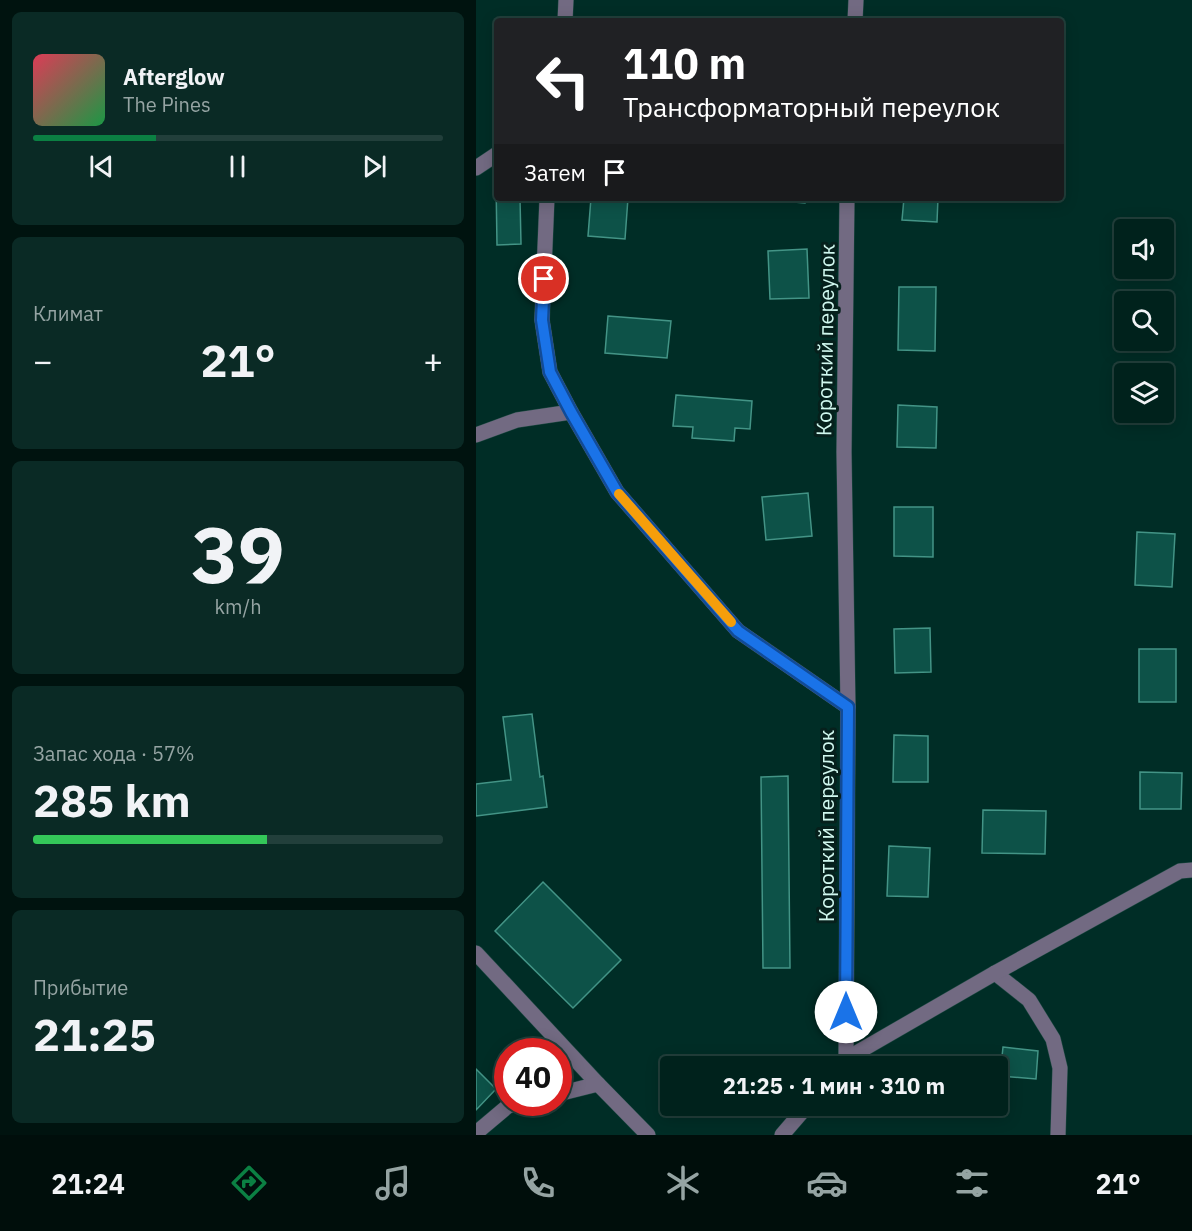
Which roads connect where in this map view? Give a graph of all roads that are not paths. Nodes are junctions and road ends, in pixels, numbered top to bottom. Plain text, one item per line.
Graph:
1 (566, 0) edge
2 (856, 0) edge
3 (565, 18) edge
4 (855, 18) edge
5 (494, 156) edge
6 (476, 168) edge
7 (547, 201) edge
8 (847, 201) edge
9 (571, 412) junction
10 (476, 435) edge
11 (848, 707) junction
12 (1193, 870) edge
13 (476, 953) edge
14 (995, 973) junction
15 (843, 1056) edge
16 (855, 1056) edge
17 (598, 1084) junction
18 (572, 1090) edge
19 (496, 1116) edge
20 (798, 1116) edge
21 (476, 1133) edge
22 (648, 1135) edge
23 (782, 1135) edge
24 (1058, 1135) edge

1 - 3 street
2 - 4 street
5 - 6 street
7 - 9 street
8 - 11 street, Короткий переулок
9 - 10 street
9 - 11 street
11 - 15 street, Короткий переулок
12 - 14 street, Короткий переулок
13 - 17 street
14 - 16 street, Короткий переулок
14 - 24 street
17 - 18 street
17 - 22 street
19 - 21 street
20 - 23 street

